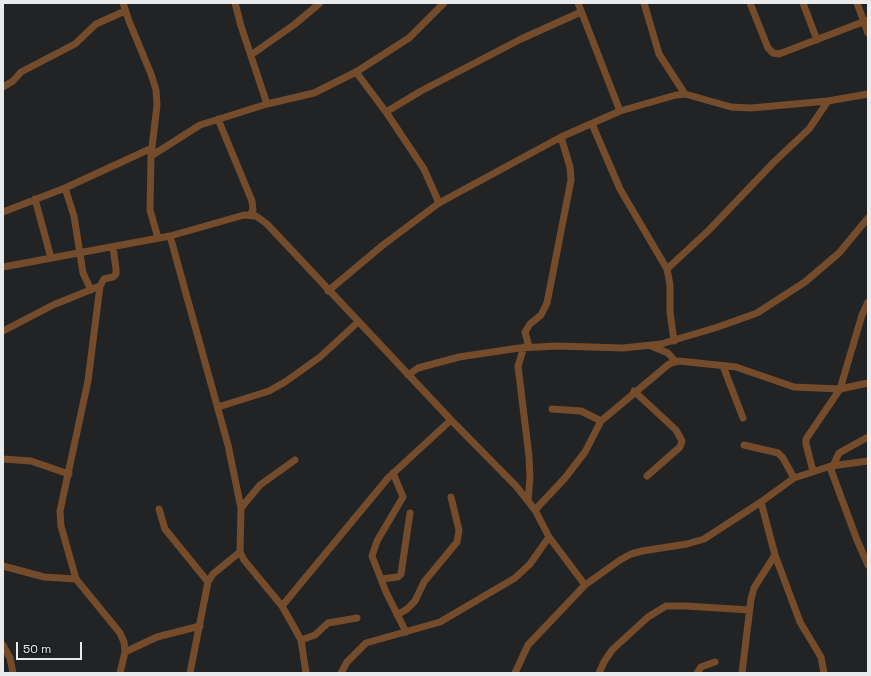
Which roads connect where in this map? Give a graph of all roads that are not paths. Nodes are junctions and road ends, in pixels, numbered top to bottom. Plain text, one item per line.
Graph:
1 (123, 3) edge
2 (235, 3) edge
3 (320, 3) edge
4 (444, 3) edge
5 (578, 3) edge
6 (644, 3) edge
7 (750, 3) edge
8 (803, 3) edge
9 (857, 3) edge
10 (125, 11) junction
11 (581, 12) junction
12 (866, 20) edge
13 (868, 34) edge
14 (817, 40) junction
15 (251, 55) junction
16 (356, 72) junction
17 (3, 87) edge
18 (685, 94) junction
19 (868, 94) edge
20 (828, 101) junction
21 (267, 104) junction
22 (620, 111) junction
23 (386, 112) junction
24 (218, 119) junction
25 (592, 124) junction
26 (561, 138) junction
27 (152, 152) junction
28 (65, 188) junction
29 (35, 199) junction
30 (439, 203) junction
31 (3, 212) edge
32 (250, 215) junction
33 (868, 218) edge
34 (170, 236) junction
35 (158, 238) junction
36 (113, 247) junction
37 (80, 253) junction
38 (51, 258) junction
39 (3, 266) edge
40 (667, 269) junction
41 (100, 286) junction
42 (91, 290) junction
43 (328, 291) junction
44 (868, 302) edge
45 (358, 322) junction
46 (3, 331) edge
47 (674, 341) junction
48 (649, 345) junction
49 (526, 347) junction
50 (675, 361) junction
51 (723, 366) junction
52 (408, 375) junction
53 (868, 383) edge
54 (840, 389) junction
55 (634, 391) junction
56 (218, 406) junction
57 (552, 409) dead end
58 (743, 418) dead end
59 (451, 420) junction
60 (601, 421) junction
61 (868, 437) edge
62 (744, 445) dead end
63 (3, 459) edge
64 (296, 460) dead end
65 (868, 461) edge
66 (831, 466) junction
67 (814, 471) junction
68 (393, 473) junction
69 (69, 474) junction
70 (647, 476) dead end
71 (794, 478) junction
72 (451, 497) dead end
73 (528, 501) junction
74 (761, 502) junction
75 (240, 508) junction
76 (159, 509) dead end
77 (535, 510) junction
78 (410, 513) dead end
79 (549, 537) junction
80 (240, 552) junction
81 (775, 556) junction
82 (868, 565) edge
83 (3, 566) edge
84 (76, 579) junction
85 (381, 579) junction
86 (208, 582) junction
87 (585, 585) junction
88 (282, 606) junction
89 (749, 610) junction
90 (397, 615) junction
91 (357, 618) dead end
92 (200, 626) junction
93 (406, 632) junction
94 (301, 640) junction
95 (3, 645) edge
96 (125, 652) junction
97 (715, 662) dead end
98 (13, 673) edge
99 (120, 673) edge
100 (190, 673) edge
101 (306, 673) edge
102 (341, 673) edge
103 (515, 673) edge
104 (599, 673) edge
105 (697, 673) edge
106 (742, 673) edge
107 (824, 673) edge

1 - 10 street
2 - 15 street
3 - 15 street
4 - 16 street
5 - 11 street
6 - 18 street
7 - 14 street
8 - 14 street
9 - 12 street
10 - 17 street
10 - 27 street
11 - 22 street
11 - 23 street
12 - 13 street
12 - 14 street
15 - 21 street
16 - 21 street
16 - 23 street
18 - 20 street
18 - 22 street
19 - 20 street
20 - 40 street
21 - 24 street
22 - 25 street
23 - 30 street
24 - 27 street
24 - 32 street
25 - 26 street
25 - 40 street
26 - 30 street
26 - 49 street
27 - 28 street
27 - 35 street
28 - 29 street
28 - 37 street
29 - 31 street
29 - 38 street
30 - 43 street
32 - 34 street
32 - 43 street
33 - 47 street
34 - 35 street
34 - 56 street
35 - 36 street
36 - 37 street
36 - 41 street
37 - 38 street
37 - 42 street
38 - 39 street
40 - 47 street
41 - 42 street
41 - 69 street
42 - 46 street
43 - 45 street
44 - 54 street
45 - 52 street
45 - 56 street
47 - 48 street
48 - 49 street
48 - 50 street
49 - 52 street
49 - 73 street
50 - 51 street
50 - 55 street
51 - 54 street
51 - 58 street
52 - 59 street
53 - 54 street
54 - 67 street
55 - 60 street
55 - 70 street
56 - 75 street
57 - 60 street
59 - 68 street
59 - 73 street
60 - 77 street
61 - 66 street
62 - 71 street
63 - 69 street
64 - 75 street
65 - 66 street
66 - 67 street
66 - 82 street
67 - 71 street
68 - 85 street
68 - 88 street
69 - 84 street
71 - 74 street
72 - 90 street
73 - 77 street
74 - 81 street
74 - 87 street
75 - 80 street
76 - 86 street
77 - 79 street
78 - 85 street
79 - 87 street
79 - 93 street
80 - 86 street
80 - 88 street
81 - 89 street
81 - 107 street
83 - 84 street
84 - 96 street
85 - 90 street
86 - 92 street
87 - 103 street
88 - 94 street
89 - 104 street
89 - 106 street
90 - 93 street
91 - 94 street
92 - 96 street
92 - 100 street
93 - 102 street
94 - 101 street
95 - 98 street
96 - 99 street
97 - 105 street

